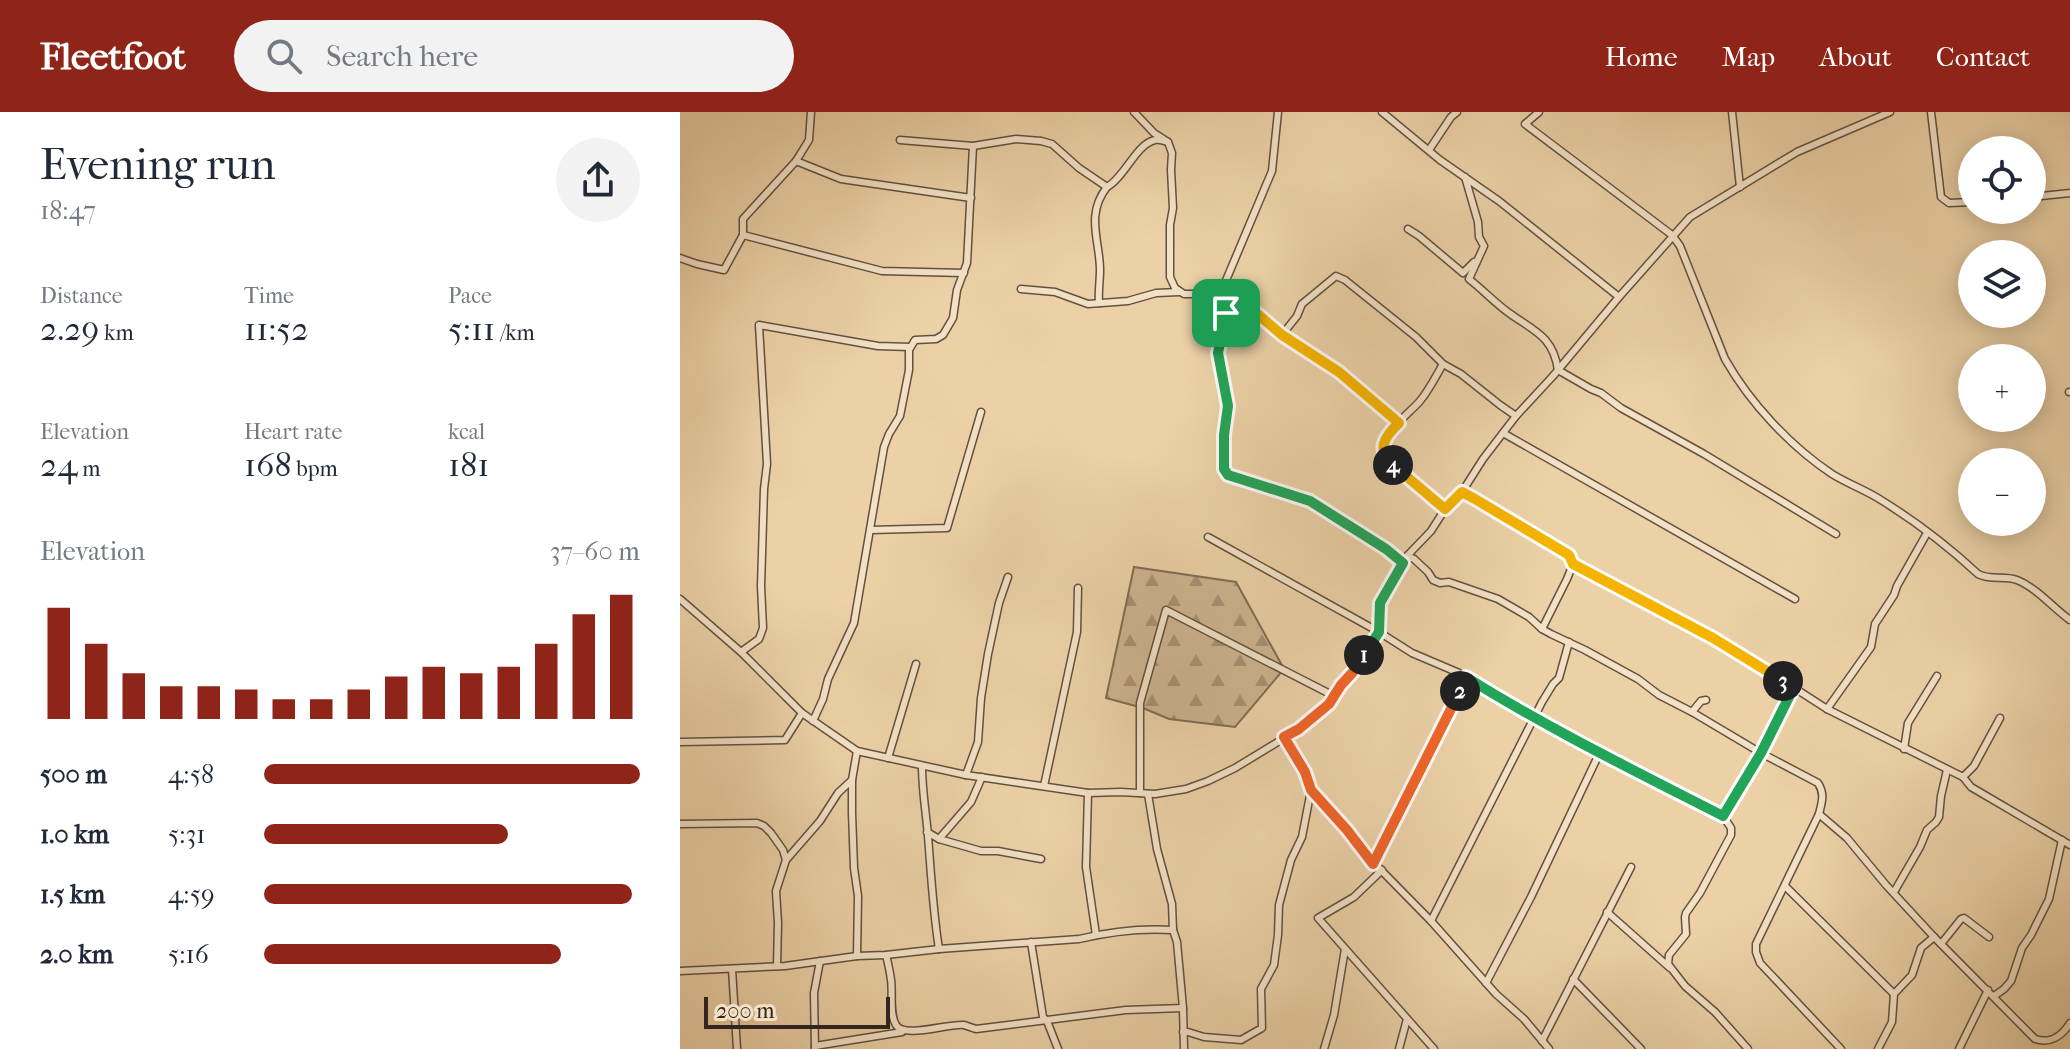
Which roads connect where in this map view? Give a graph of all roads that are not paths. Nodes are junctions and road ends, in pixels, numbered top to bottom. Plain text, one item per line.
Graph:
1 (811, 112) edge
2 (1134, 112) edge
3 (1278, 112) edge
4 (1382, 112) edge
5 (1457, 112) edge
6 (1539, 112) edge
7 (1732, 112) edge
8 (1890, 112) edge
9 (1931, 112) edge
10 (900, 140) dead end
11 (1168, 142) junction
12 (973, 146) junction
13 (1429, 150) junction
14 (796, 161) junction
15 (1465, 177) junction
16 (1107, 187) junction
17 (1740, 187) junction
18 (2070, 193) edge
19 (2046, 196) edge
20 (971, 198) junction
21 (1958, 203) edge
22 (1408, 229) dead end
23 (743, 235) junction
24 (1672, 235) junction
25 (1484, 246) junction
26 (680, 258) edge
27 (964, 273) junction
28 (1021, 289) dead end
29 (1179, 292) junction
30 (1219, 297) junction
31 (1619, 297) junction
32 (1099, 303) junction
33 (1226, 313) junction
34 (1282, 335) junction
35 (910, 347) junction
36 (1443, 364) junction
37 (1558, 370) junction
38 (981, 412) dead end
39 (1516, 416) junction
40 (1399, 423) junction
41 (1503, 433) junction
42 (1462, 492) junction
43 (1445, 509) junction
44 (870, 530) junction
45 (1927, 533) junction
46 (1836, 534) dead end
47 (1208, 537) dead end
48 (1405, 560) junction
49 (1573, 564) junction
50 (1008, 577) dead end
51 (1078, 588) dead end
52 (680, 599) edge
53 (1795, 599) dead end
54 (2070, 620) edge
55 (1542, 629) junction
56 (1379, 632) junction
57 (1569, 642) junction
58 (741, 652) junction
59 (916, 664) dead end
60 (1937, 676) dead end
61 (1466, 677) junction
62 (1794, 687) junction
63 (1334, 696) junction
64 (1706, 700) dead end
65 (1827, 709) junction
66 (1692, 712) junction
67 (802, 713) junction
68 (1535, 717) junction
69 (2000, 718) dead end
70 (813, 721) junction
71 (1284, 737) junction
72 (680, 742) edge
73 (1904, 749) junction
74 (857, 751) junction
75 (1761, 753) junction
76 (1599, 754) junction
77 (888, 758) junction
78 (922, 766) junction
79 (1947, 770) junction
80 (966, 775) junction
81 (982, 777) junction
82 (1963, 777) junction
83 (852, 780) junction
84 (1044, 786) junction
85 (1311, 790) junction
86 (1088, 793) junction
87 (1144, 794) junction
88 (1819, 814) junction
89 (1723, 816) junction
90 (680, 824) edge
91 (927, 832) junction
92 (939, 839) junction
93 (2062, 840) junction
94 (2070, 845) edge
95 (1041, 859) dead end
96 (786, 860) junction
97 (1373, 864) junction
98 (1631, 867) dead end
99 (1382, 870) junction
100 (1785, 886) junction
101 (1894, 892) junction
102 (1607, 912) junction
103 (1431, 921) junction
104 (1173, 930) junction
105 (1096, 935) junction
106 (1934, 937) junction
107 (1989, 937) dead end
108 (1031, 942) junction
109 (1941, 944) junction
110 (939, 949) junction
111 (1345, 949) junction
112 (886, 955) junction
113 (857, 956) junction
114 (820, 961) junction
115 (777, 966) junction
116 (1670, 968) junction
117 (732, 969) junction
118 (680, 971) edge
119 (1573, 979) junction
120 (1486, 983) junction
121 (1988, 990) junction
122 (1894, 994) junction
123 (1994, 996) junction
124 (1183, 1008) junction
125 (1407, 1019) junction
126 (1047, 1021) junction
127 (2070, 1023) edge
128 (906, 1031) junction
129 (1183, 1032) junction
130 (1542, 1041) junction
131 (2040, 1041) junction
132 (815, 1048) edge
133 (737, 1049) edge
134 (1058, 1049) edge
135 (1184, 1049) edge
136 (1324, 1049) edge
137 (1399, 1049) edge
138 (1434, 1049) edge
139 (1549, 1049) edge
140 (1641, 1049) edge
141 (1748, 1049) edge
142 (1841, 1049) edge
143 (1878, 1049) edge
144 (1959, 1049) edge
145 (2037, 1049) edge

1 - 14 street
2 - 11 street
3 - 30 street
4 - 13 street
5 - 13 street
6 - 24 street
7 - 17 street
8 - 17 street
9 - 21 street
10 - 12 street
11 - 16 street
11 - 29 street
12 - 16 street
12 - 20 street
13 - 15 street
14 - 20 street
14 - 23 street
15 - 25 street
15 - 31 street
16 - 32 street
17 - 24 street
18 - 19 street
20 - 27 street
22 - 25 street
23 - 26 street
23 - 27 street
24 - 31 street
24 - 45 street
25 - 37 street
27 - 35 street
28 - 32 street
29 - 30 street
29 - 32 street
30 - 33 street
31 - 37 street
33 - 34 street
33 - 48 street
34 - 36 street
34 - 40 street
35 - 44 street
35 - 58 street
36 - 39 street
36 - 40 street
37 - 39 street
37 - 46 street
38 - 44 street
39 - 41 street
40 - 43 street
41 - 42 street
41 - 53 street
42 - 43 street
42 - 49 street
43 - 48 street
44 - 70 street
45 - 54 street
45 - 65 street
47 - 56 street
48 - 55 street
48 - 56 street
49 - 55 street
49 - 62 street
50 - 80 street
51 - 84 street
52 - 58 street
55 - 57 street
56 - 61 street
56 - 63 street
57 - 66 street
57 - 68 street
58 - 67 street
59 - 77 street
60 - 73 street
61 - 68 street
61 - 97 street
62 - 65 street
62 - 75 street
63 - 71 street
63 - 87 street
64 - 66 street
65 - 73 street
66 - 75 street
67 - 70 street
67 - 72 street
68 - 76 street
68 - 103 street
69 - 82 street
70 - 74 street
71 - 85 street
71 - 87 street
73 - 79 street
74 - 77 street
74 - 83 street
75 - 88 street
75 - 89 street
76 - 89 street
76 - 120 street
77 - 78 street
78 - 80 street
78 - 91 street
79 - 82 street
79 - 101 street
80 - 81 street
81 - 84 street
81 - 92 street
82 - 93 street
83 - 96 street
83 - 113 street
84 - 86 street
85 - 97 street
85 - 129 street
86 - 87 street
86 - 105 street
87 - 104 street
88 - 100 street
88 - 101 street
89 - 116 street
90 - 96 street
91 - 92 street
91 - 110 street
92 - 95 street
93 - 94 street
93 - 123 street
96 - 115 street
97 - 99 street
98 - 102 street
99 - 103 street
99 - 111 street
100 - 122 street
100 - 142 street
101 - 106 street
102 - 116 street
102 - 119 street
103 - 120 street
104 - 105 street
104 - 124 street
105 - 108 street
106 - 109 street
106 - 122 street
107 - 109 street
108 - 110 street
108 - 126 street
109 - 121 street
110 - 112 street
111 - 125 street
111 - 136 street
112 - 113 street
112 - 128 street
113 - 114 street
114 - 115 street
114 - 132 street
115 - 117 street
116 - 141 street
117 - 118 street
117 - 133 street
119 - 130 street
119 - 140 street
120 - 130 street
121 - 123 street
121 - 144 street
122 - 143 street
123 - 131 street
124 - 126 street
124 - 129 street
125 - 137 street
125 - 138 street
126 - 128 street
126 - 134 street
127 - 131 street
128 - 132 street
129 - 135 street
130 - 139 street
131 - 145 street

